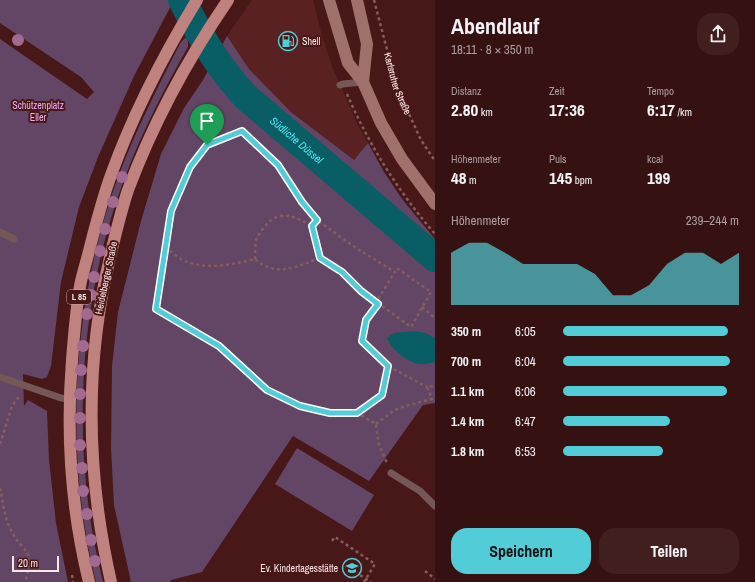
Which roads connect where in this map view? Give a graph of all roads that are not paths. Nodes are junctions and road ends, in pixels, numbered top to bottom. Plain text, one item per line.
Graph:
1 (197, 0) edge
2 (228, 0) edge
3 (329, 0) edge
4 (357, 0) edge
5 (363, 82) junction
6 (340, 85) dead end
7 (435, 204) edge
8 (0, 232) edge
9 (14, 239) dead end
10 (0, 377) edge
11 (69, 399) junction
12 (391, 473) road end
13 (435, 506) edge
14 (89, 582) edge
15 (111, 582) edge

1 - 11 main road, L 85
2 - 15 main road, Heidelberger Straße / L 85
3 - 5 main road
4 - 5 main road
5 - 6 lane
5 - 7 main road
8 - 9 lane
10 - 11 lane
11 - 14 main road, L 85
12 - 13 lane

